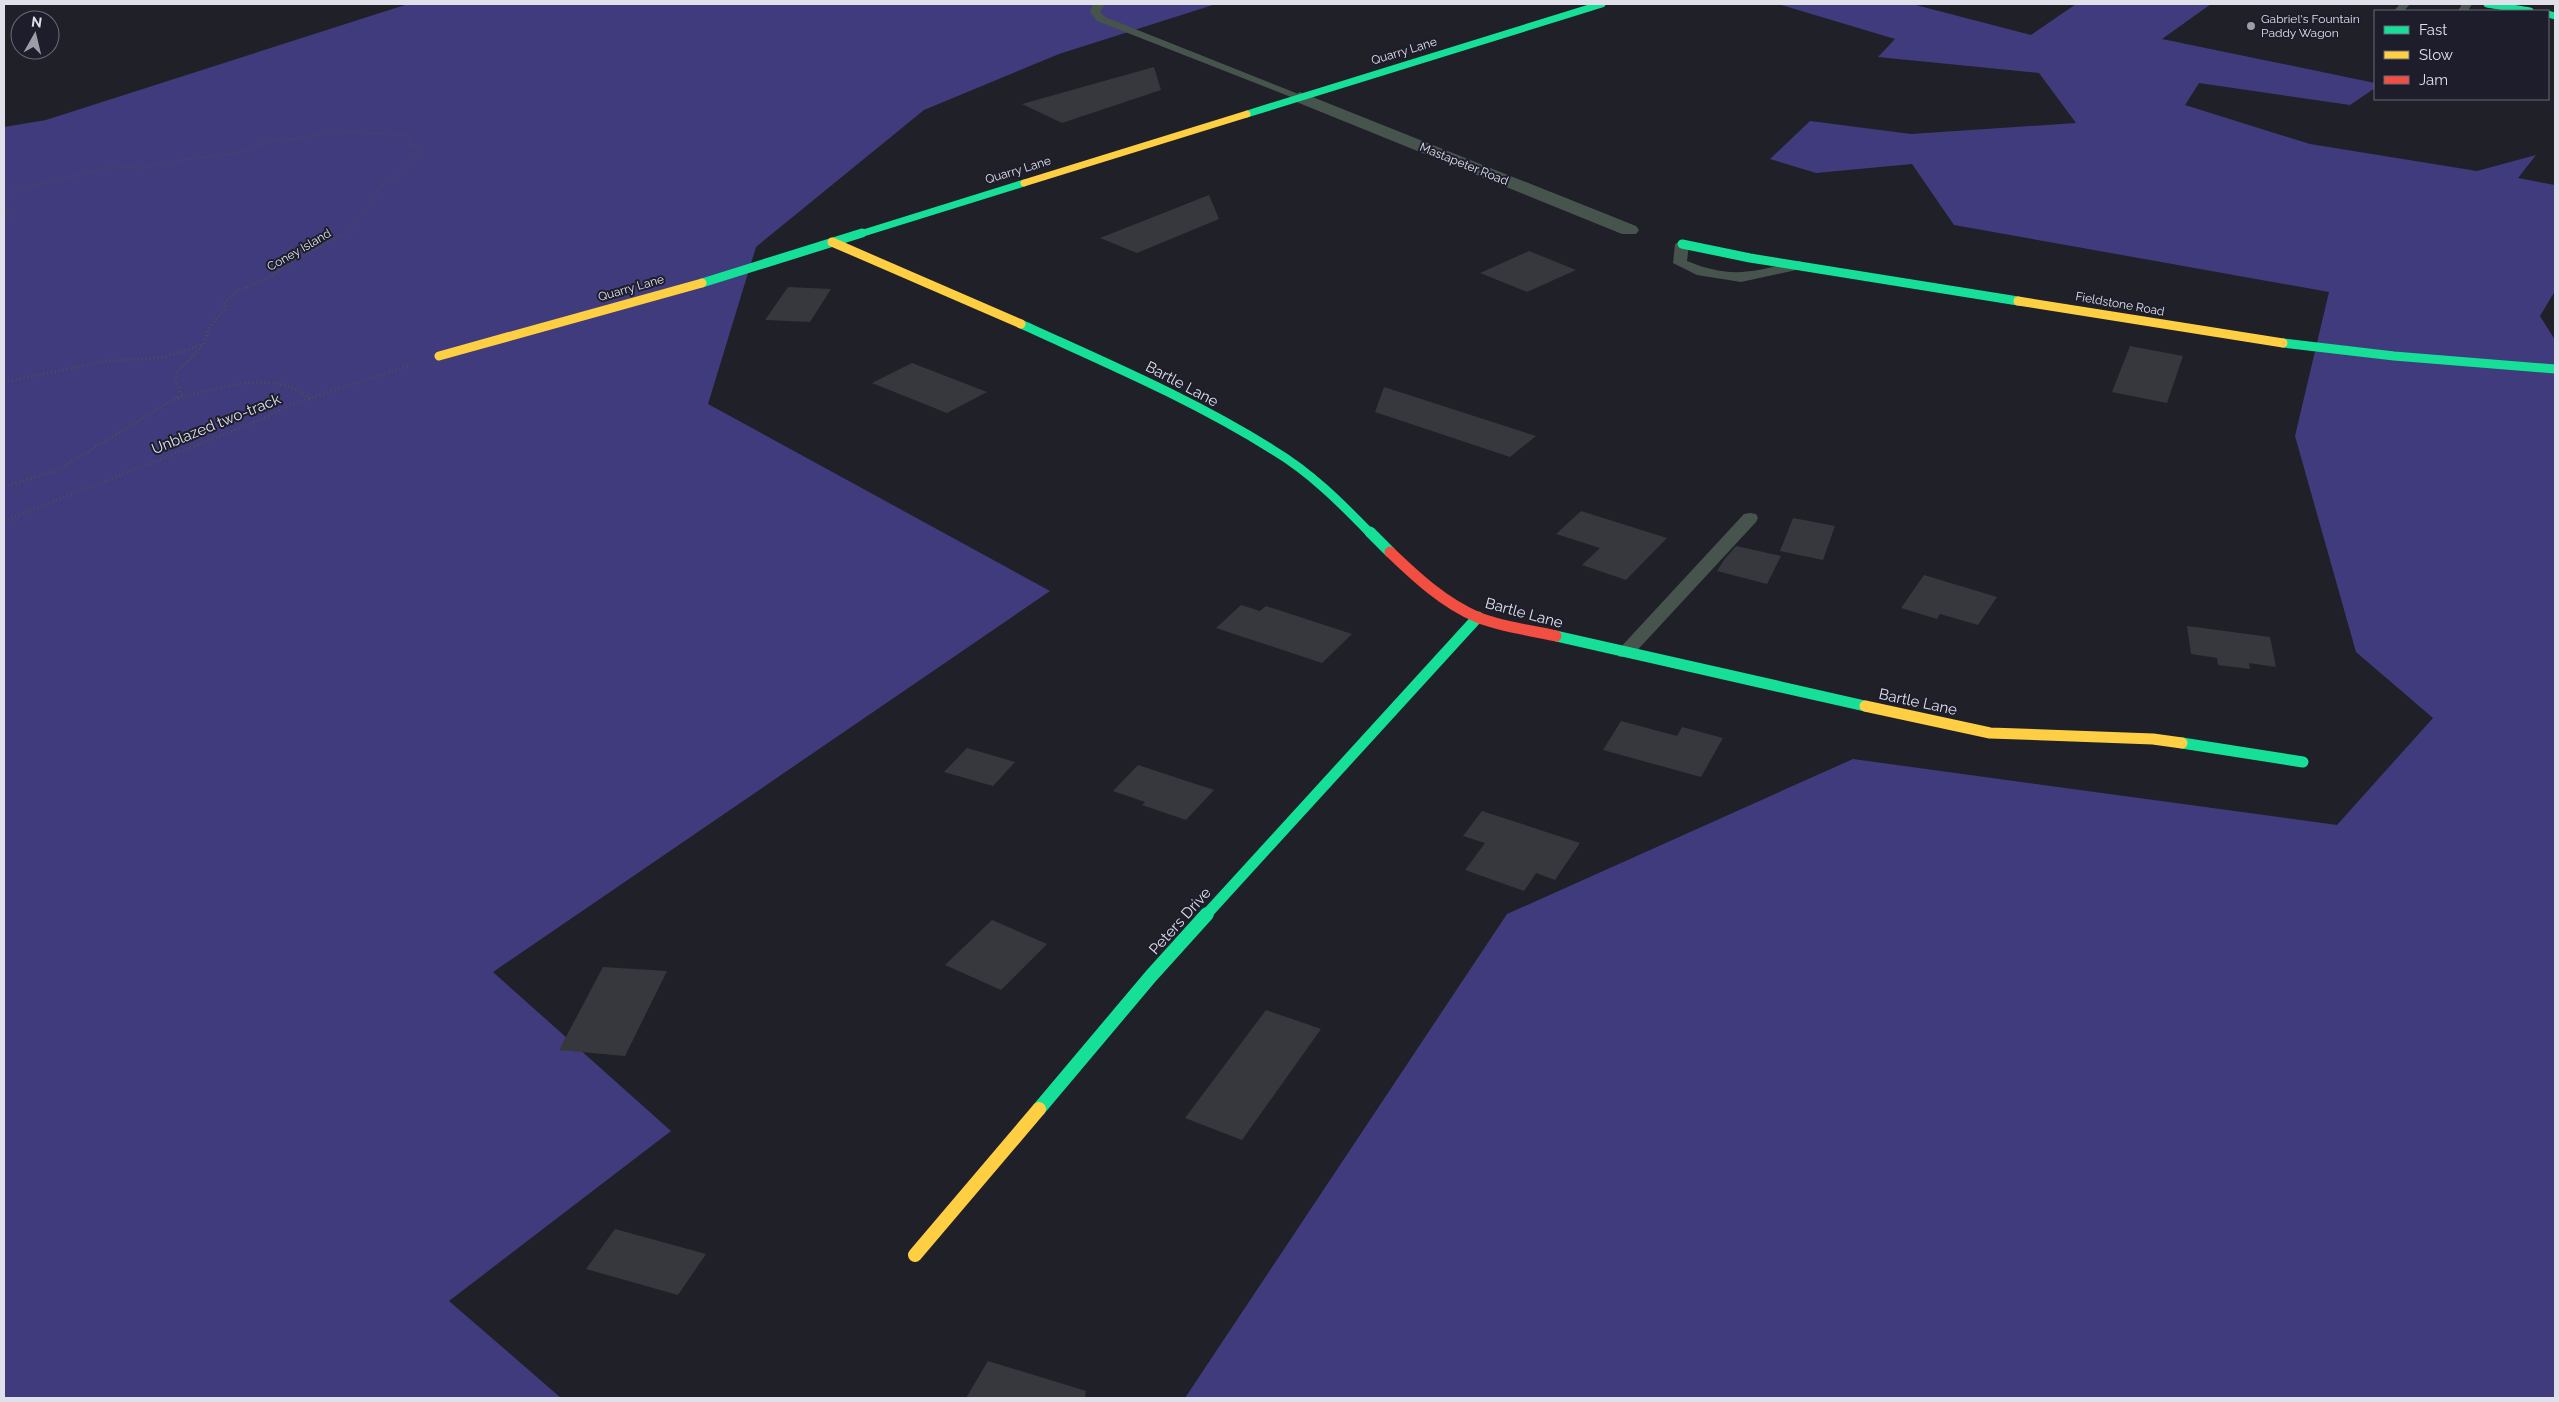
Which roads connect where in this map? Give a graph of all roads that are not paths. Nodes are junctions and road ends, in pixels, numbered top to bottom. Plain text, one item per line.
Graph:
1 (1100, 4) edge
2 (1602, 4) edge
3 (2487, 4) edge
4 (2505, 9) edge
5 (2518, 10) edge
6 (1300, 98) junction
7 (1629, 230) dead end
8 (832, 242) junction
9 (1682, 244) joint
10 (1800, 265) junction
11 (439, 356) road end
12 (2555, 369) edge
13 (1750, 518) dead end
14 (1478, 617) junction
15 (1625, 653) junction
16 (2303, 762) dead end
17 (915, 1255) dead end

1 - 6 lane
2 - 6 street, Quarry Lane
3 - 4 street
4 - 5 street
6 - 7 street, Mastapeter Road
6 - 8 street, Quarry Lane
8 - 11 street, Quarry Lane
8 - 14 street, Bartle Lane
9 - 10 street, Fieldstone Road
9 - 10 lane
10 - 12 street, Fieldstone Road
13 - 15 lane
14 - 15 street, Bartle Lane
14 - 17 street, Peters Drive
15 - 16 street, Bartle Lane

